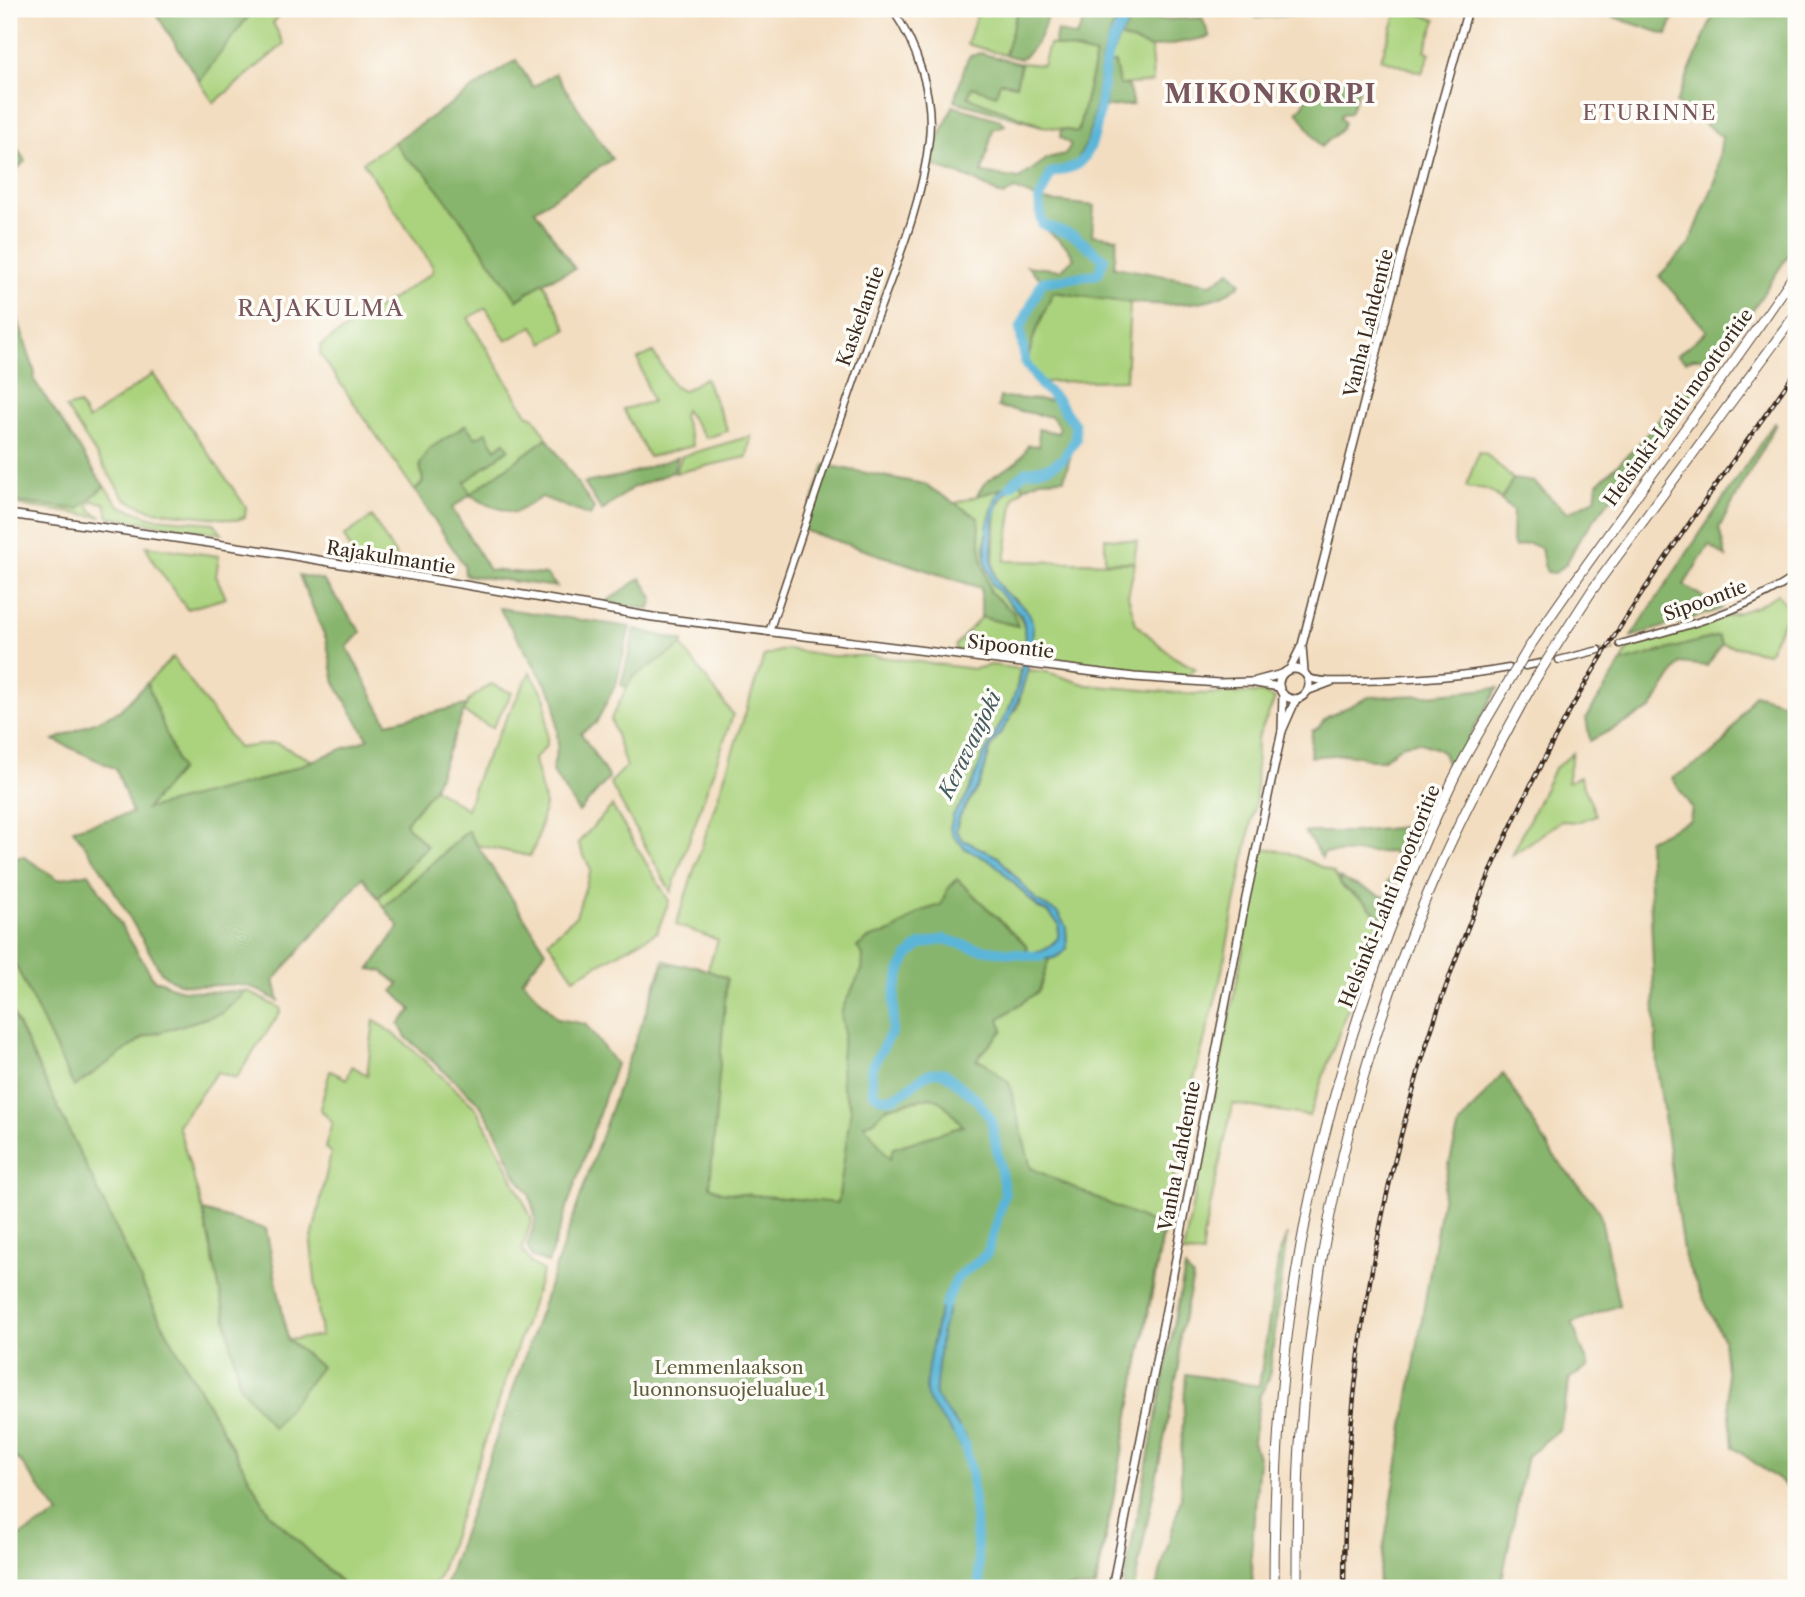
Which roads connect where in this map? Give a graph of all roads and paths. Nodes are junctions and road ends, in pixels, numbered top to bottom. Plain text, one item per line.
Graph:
1 (892, 9) edge
2 (1468, 9) edge
3 (1796, 272) edge
4 (1796, 314) edge
5 (9, 514) edge
6 (1796, 576) edge
7 (769, 632) junction
8 (1620, 644) tunnel mouth
9 (1302, 645) junction
10 (1599, 650) tunnel mouth
11 (1559, 660) dead end
12 (1541, 663) dead end
13 (1525, 666) dead end
14 (1510, 668) dead end
15 (1286, 671) junction
16 (1306, 675) junction
17 (1334, 681) junction
18 (1250, 682) junction
19 (1281, 691) junction
20 (1308, 691) junction
21 (1296, 699) junction
22 (1282, 732) junction
23 (1112, 1588) edge
24 (1274, 1588) edge
25 (1297, 1588) edge

1 - 7 street, Kaskelantie
2 - 9 main road, Vanha Lahdentie
3 - 24 highway, Helsinki-Lahti moottoritie, bridge
4 - 25 highway, Helsinki-Lahti moottoritie, bridge
5 - 7 main road, Rajakulmantie
6 - 8 street, Sipoontie
7 - 18 main road, Sipoontie
9 - 15 main road, Vanha Lahdentie
9 - 16 main road, Vanha Lahdentie
10 - 11 street
12 - 13 street
14 - 17 street
15 - 16 main road
15 - 18 main road, Sipoontie
15 - 19 main road
16 - 17 street
16 - 20 main road
17 - 20 street
18 - 19 main road, Sipoontie
19 - 21 main road
19 - 22 main road, Vanha Lahdentie
20 - 21 main road
21 - 22 main road, Vanha Lahdentie
22 - 23 main road, Vanha Lahdentie

